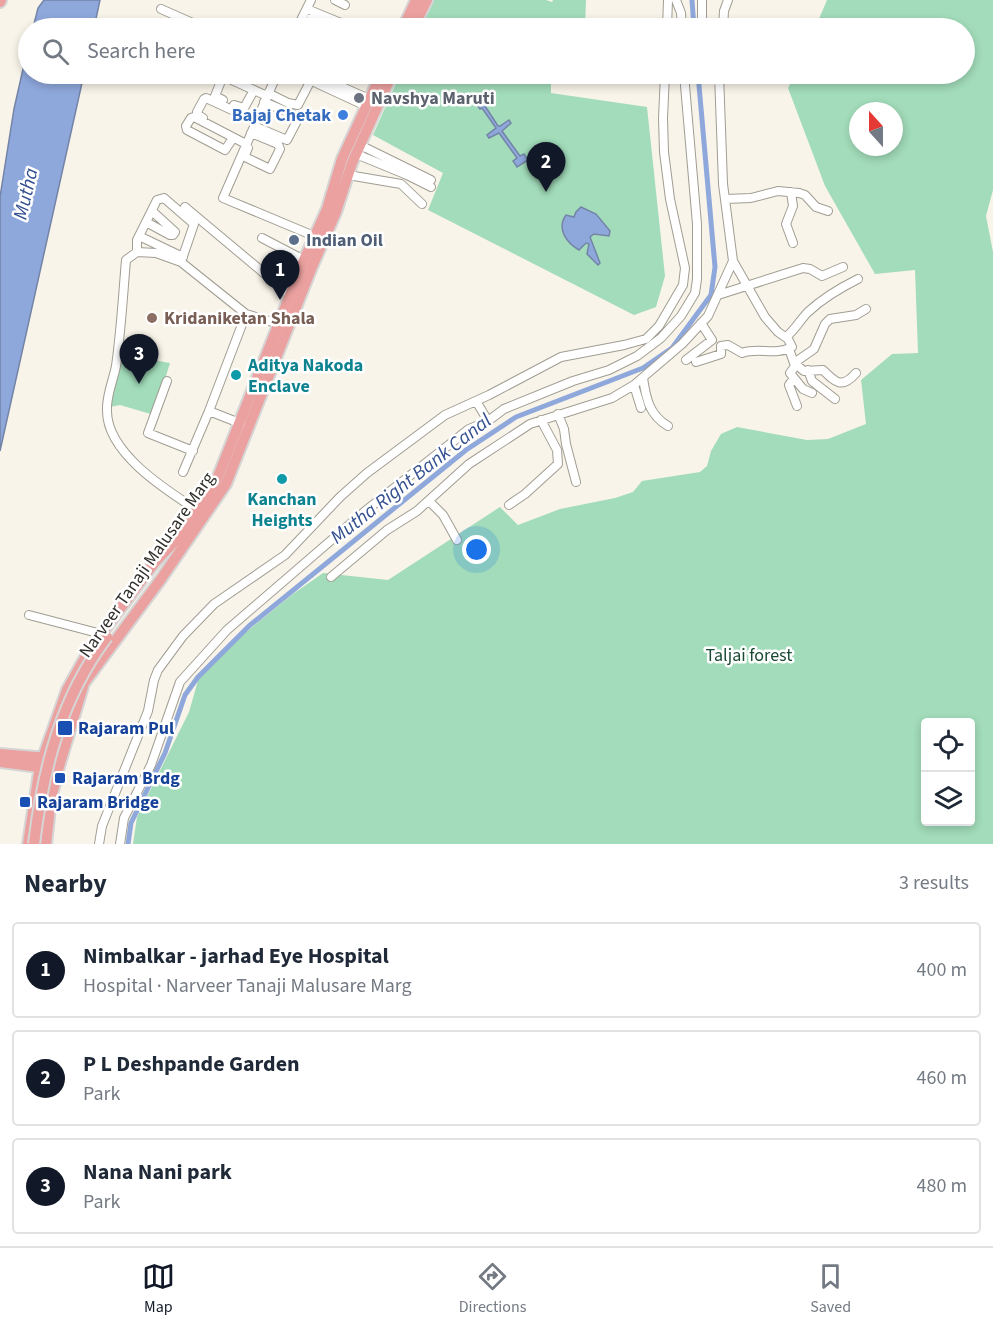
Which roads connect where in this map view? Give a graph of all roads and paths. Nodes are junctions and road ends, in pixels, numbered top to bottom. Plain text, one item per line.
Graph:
1 (335, 0) edge
2 (416, 0) edge
3 (427, 0) edge
4 (668, 0) edge
5 (676, 0) edge
6 (702, 0) edge
7 (728, 0) edge
8 (345, 2) edge
9 (310, 6) edge
10 (161, 9) dead end
11 (181, 18) edge
12 (332, 18) edge
13 (337, 18) edge
14 (408, 18) edge
15 (418, 18) edge
16 (667, 18) edge
17 (681, 18) edge
18 (702, 18) edge
19 (724, 18) edge
20 (220, 84) edge
21 (241, 84) edge
22 (272, 84) edge
23 (308, 84) edge
24 (327, 84) edge
25 (378, 84) edge
26 (386, 84) edge
27 (665, 84) edge
28 (685, 84) edge
29 (719, 84) edge
30 (254, 90) junction
31 (266, 97) junction
32 (372, 105) junction
33 (251, 133) junction
34 (233, 138) junction
35 (358, 150) junction
36 (348, 175) junction
37 (431, 184) dead end
38 (791, 192) junction
39 (725, 199) junction
40 (422, 204) dead end
41 (184, 207) dead end
42 (152, 211) junction
43 (828, 211) dead end
44 (146, 222) junction
45 (139, 236) junction
46 (315, 236) junction
47 (262, 238) dead end
48 (793, 243) dead end
49 (137, 252) junction
50 (182, 259) junction
51 (304, 260) junction
52 (733, 261) junction
53 (843, 267) dead end
54 (858, 279) dead end
55 (746, 286) junction
56 (290, 295) junction
57 (718, 295) junction
58 (866, 309) dead end
59 (246, 314) junction
60 (701, 322) junction
61 (279, 324) junction
62 (786, 338) junction
63 (789, 349) junction
64 (686, 360) dead end
65 (696, 362) dead end
66 (795, 364) junction
67 (808, 370) junction
68 (856, 373) dead end
69 (643, 378) junction
70 (794, 378) junction
71 (167, 381) dead end
72 (634, 385) junction
73 (812, 393) dead end
74 (835, 399) dead end
75 (476, 401) junction
76 (797, 406) dead end
77 (641, 408) dead end
78 (209, 411) junction
79 (558, 414) junction
80 (541, 420) junction
81 (488, 421) junction
82 (244, 425) junction
83 (668, 426) dead end
84 (193, 451) junction
85 (571, 459) junction
86 (558, 464) junction
87 (183, 472) dead end
88 (576, 482) dead end
89 (429, 501) junction
90 (509, 505) dead end
91 (197, 510) junction
92 (457, 540) dead end
93 (331, 577) dead end
94 (29, 615) dead end
95 (103, 637) junction
96 (0, 754) edge
97 (0, 762) edge
98 (42, 762) junction
99 (59, 765) junction
100 (28, 844) edge
101 (34, 844) edge
102 (46, 844) edge
103 (99, 844) edge
104 (120, 844) edge

1 - 8 street
2 - 14 main road
3 - 15 main road
4 - 16 street
5 - 17 street
6 - 18 street
7 - 19 street
9 - 12 street
9 - 13 street
10 - 11 street
20 - 30 street
21 - 30 street
22 - 31 street
23 - 31 street
24 - 32 street
25 - 32 main road, Narveer Tanaji Malusare Marg
26 - 32 main road, Narveer Tanaji Malusare Marg
27 - 75 street
28 - 81 street
29 - 39 street
30 - 31 street
31 - 33 street
31 - 33 street
32 - 35 main road, Narveer Tanaji Malusare Marg
32 - 46 main road, Narveer Tanaji Malusare Marg
33 - 33 street
33 - 33 street
33 - 34 street
33 - 46 street
34 - 34 street
35 - 36 main road, Narveer Tanaji Malusare Marg
35 - 37 street
36 - 40 street
36 - 82 main road, Narveer Tanaji Malusare Marg
38 - 39 street
38 - 43 street
38 - 48 street
39 - 52 street
41 - 56 street
42 - 44 street
42 - 44 street
42 - 50 street
44 - 45 street
45 - 49 street
45 - 50 street
46 - 51 main road, Narveer Tanaji Malusare Marg
47 - 51 street
49 - 50 street
49 - 91 street
50 - 59 street
51 - 56 main road, Narveer Tanaji Malusare Marg
52 - 55 street
52 - 57 street
53 - 55 street
54 - 62 street
55 - 57 street
55 - 62 street
56 - 61 main road, Narveer Tanaji Malusare Marg
57 - 60 street
58 - 66 street
59 - 61 street
59 - 78 street
60 - 64 street
60 - 69 street
61 - 82 main road, Narveer Tanaji Malusare Marg
62 - 63 street
63 - 65 street
63 - 66 street
66 - 67 street
66 - 70 street
67 - 68 street
67 - 74 street
69 - 72 street
69 - 83 street
70 - 73 street
70 - 76 street
71 - 84 street
72 - 77 street
72 - 79 street
75 - 81 street
75 - 103 street
78 - 82 street
78 - 84 street
79 - 80 street
79 - 85 street
80 - 86 street
80 - 89 street
81 - 104 street
82 - 91 main road, Narveer Tanaji Malusare Marg
82 - 99 main road, Narveer Tanaji Malusare Marg
84 - 87 street
85 - 86 street
85 - 88 street
86 - 90 street
89 - 92 street
89 - 93 street
91 - 95 main road, Narveer Tanaji Malusare Marg
94 - 95 street
95 - 98 main road, Narveer Tanaji Malusare Marg
95 - 101 main road, bridge
96 - 98 main road
97 - 98 main road
98 - 99 main road
98 - 100 main road, Narveer Tanaji Malusare Marg
99 - 102 main road, Narveer Tanaji Malusare Marg

